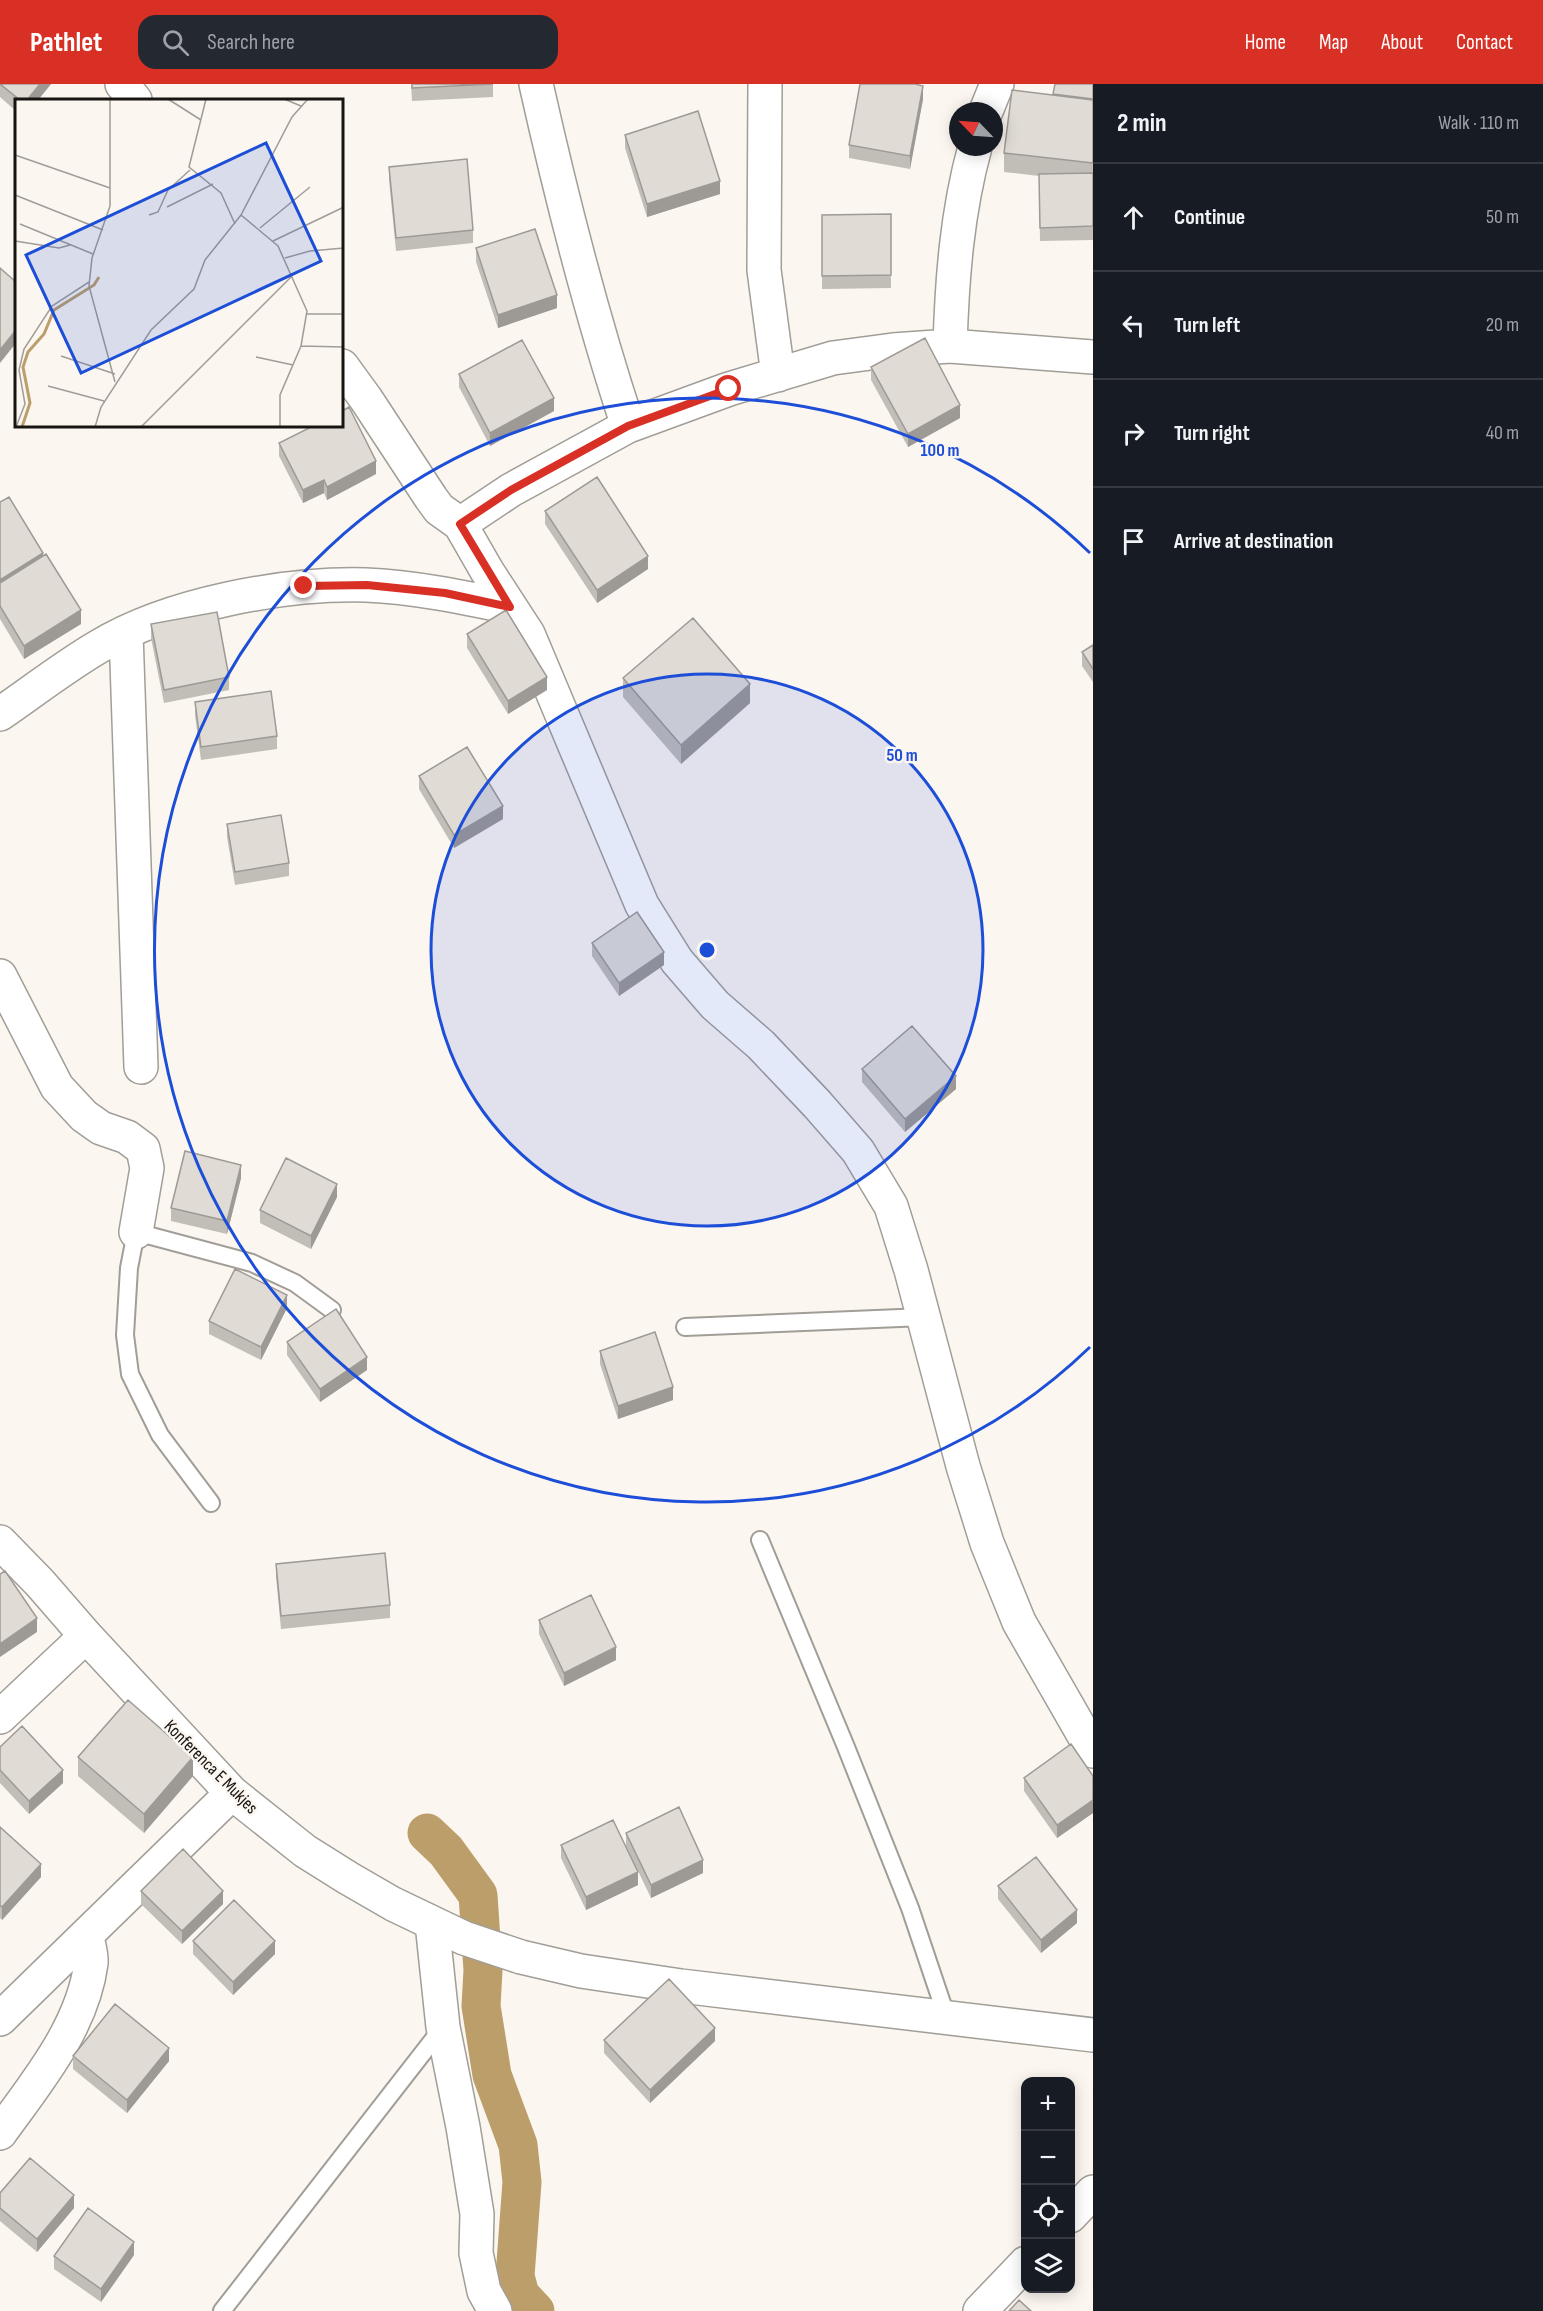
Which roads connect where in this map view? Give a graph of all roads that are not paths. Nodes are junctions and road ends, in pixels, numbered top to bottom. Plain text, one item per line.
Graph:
1 (122, 84) edge
2 (536, 84) edge
3 (765, 84) edge
4 (997, 84) edge
5 (134, 99) edge
6 (990, 102) edge
7 (973, 156) edge
8 (950, 346) junction
9 (1093, 357) edge
10 (344, 369) edge
11 (778, 375) junction
12 (628, 426) junction
13 (460, 524) junction
14 (510, 607) junction
15 (126, 633) junction
16 (0, 714) edge
17 (0, 976) edge
18 (141, 1067) dead end
19 (136, 1232) junction
20 (332, 1310) edge
21 (924, 1317) junction
22 (685, 1327) dead end
23 (211, 1503) dead end
24 (760, 1540) dead end
25 (0, 1542) edge
26 (86, 1636) junction
27 (0, 1717) edge
28 (1093, 1751) edge
29 (232, 1793) junction
30 (432, 1923) junction
31 (87, 1936) junction
32 (946, 2018) junction
33 (0, 2019) edge
34 (443, 2027) junction
35 (1093, 2035) edge
36 (0, 2133) edge
37 (1093, 2192) edge
38 (1075, 2212) edge
39 (1021, 2268) edge
40 (222, 2311) edge
41 (495, 2311) edge
42 (980, 2311) edge

1 - 5 street
2 - 12 street
3 - 11 street
4 - 6 street
7 - 8 street
8 - 9 street
8 - 11 street
10 - 13 street
11 - 12 street
12 - 13 street
13 - 14 street
14 - 15 street
14 - 21 street
15 - 16 street
15 - 18 street
17 - 19 street
19 - 20 lane
19 - 23 lane
21 - 22 lane
21 - 28 street
24 - 32 lane
25 - 26 street, Konferenca E Mukjes
26 - 27 street
26 - 29 street, Konferenca E Mukjes
29 - 30 street, Konferenca E Mukjes
29 - 31 street
30 - 32 street, Konferenca E Mukjes
30 - 34 street
31 - 33 street
31 - 36 street
32 - 35 street, Konferenca E Mukjes
34 - 40 lane
34 - 41 street
37 - 38 street
39 - 42 street

